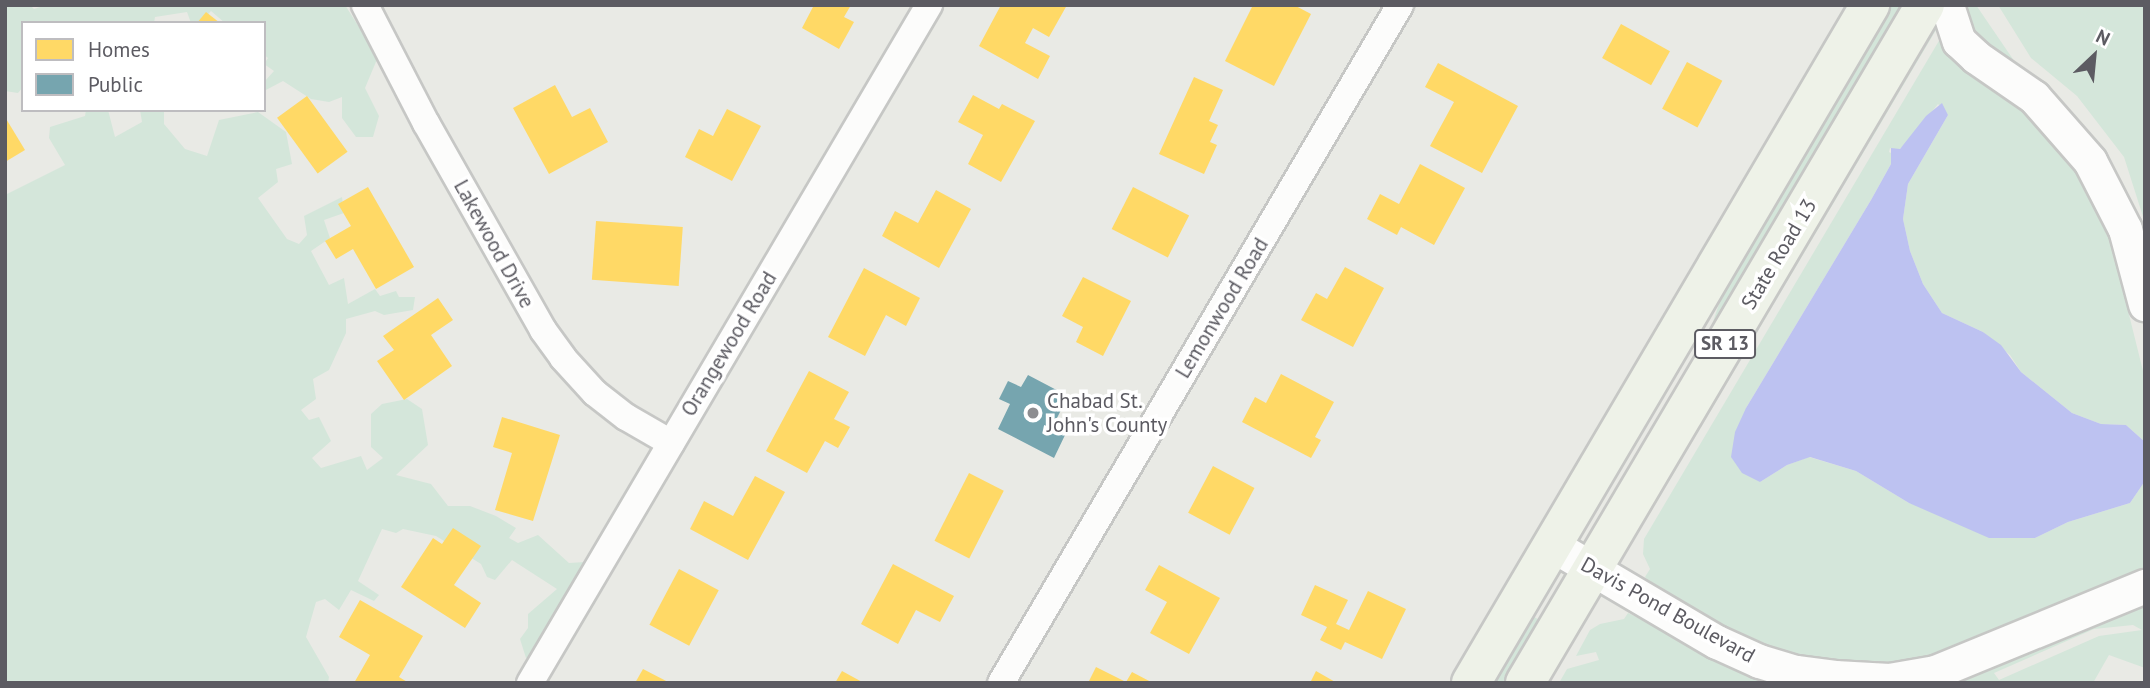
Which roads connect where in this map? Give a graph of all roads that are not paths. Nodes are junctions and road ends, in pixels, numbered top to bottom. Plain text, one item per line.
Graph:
1 (365, 5) edge
2 (929, 5) edge
3 (1400, 5) edge
4 (1870, 5) edge
5 (1925, 5) edge
6 (1947, 5) edge
7 (2145, 304) edge
8 (671, 443) junction
9 (1552, 545) junction
10 (1591, 569) junction
11 (2145, 586) edge
12 (530, 683) edge
13 (1001, 683) edge
14 (1471, 683) edge
15 (1525, 683) edge

1 - 8 street, Lakewood Drive
2 - 8 street, Orangewood Road
3 - 13 street, Lemonwood Road
4 - 9 main road, SR 13
5 - 10 main road, State Road 13 / SR 13
6 - 7 street
8 - 12 street, Orangewood Road
9 - 10 street, Davis Pond Boulevard
9 - 14 main road, SR 13
10 - 11 street, Davis Pond Boulevard
10 - 15 main road, State Road 13 / SR 13

